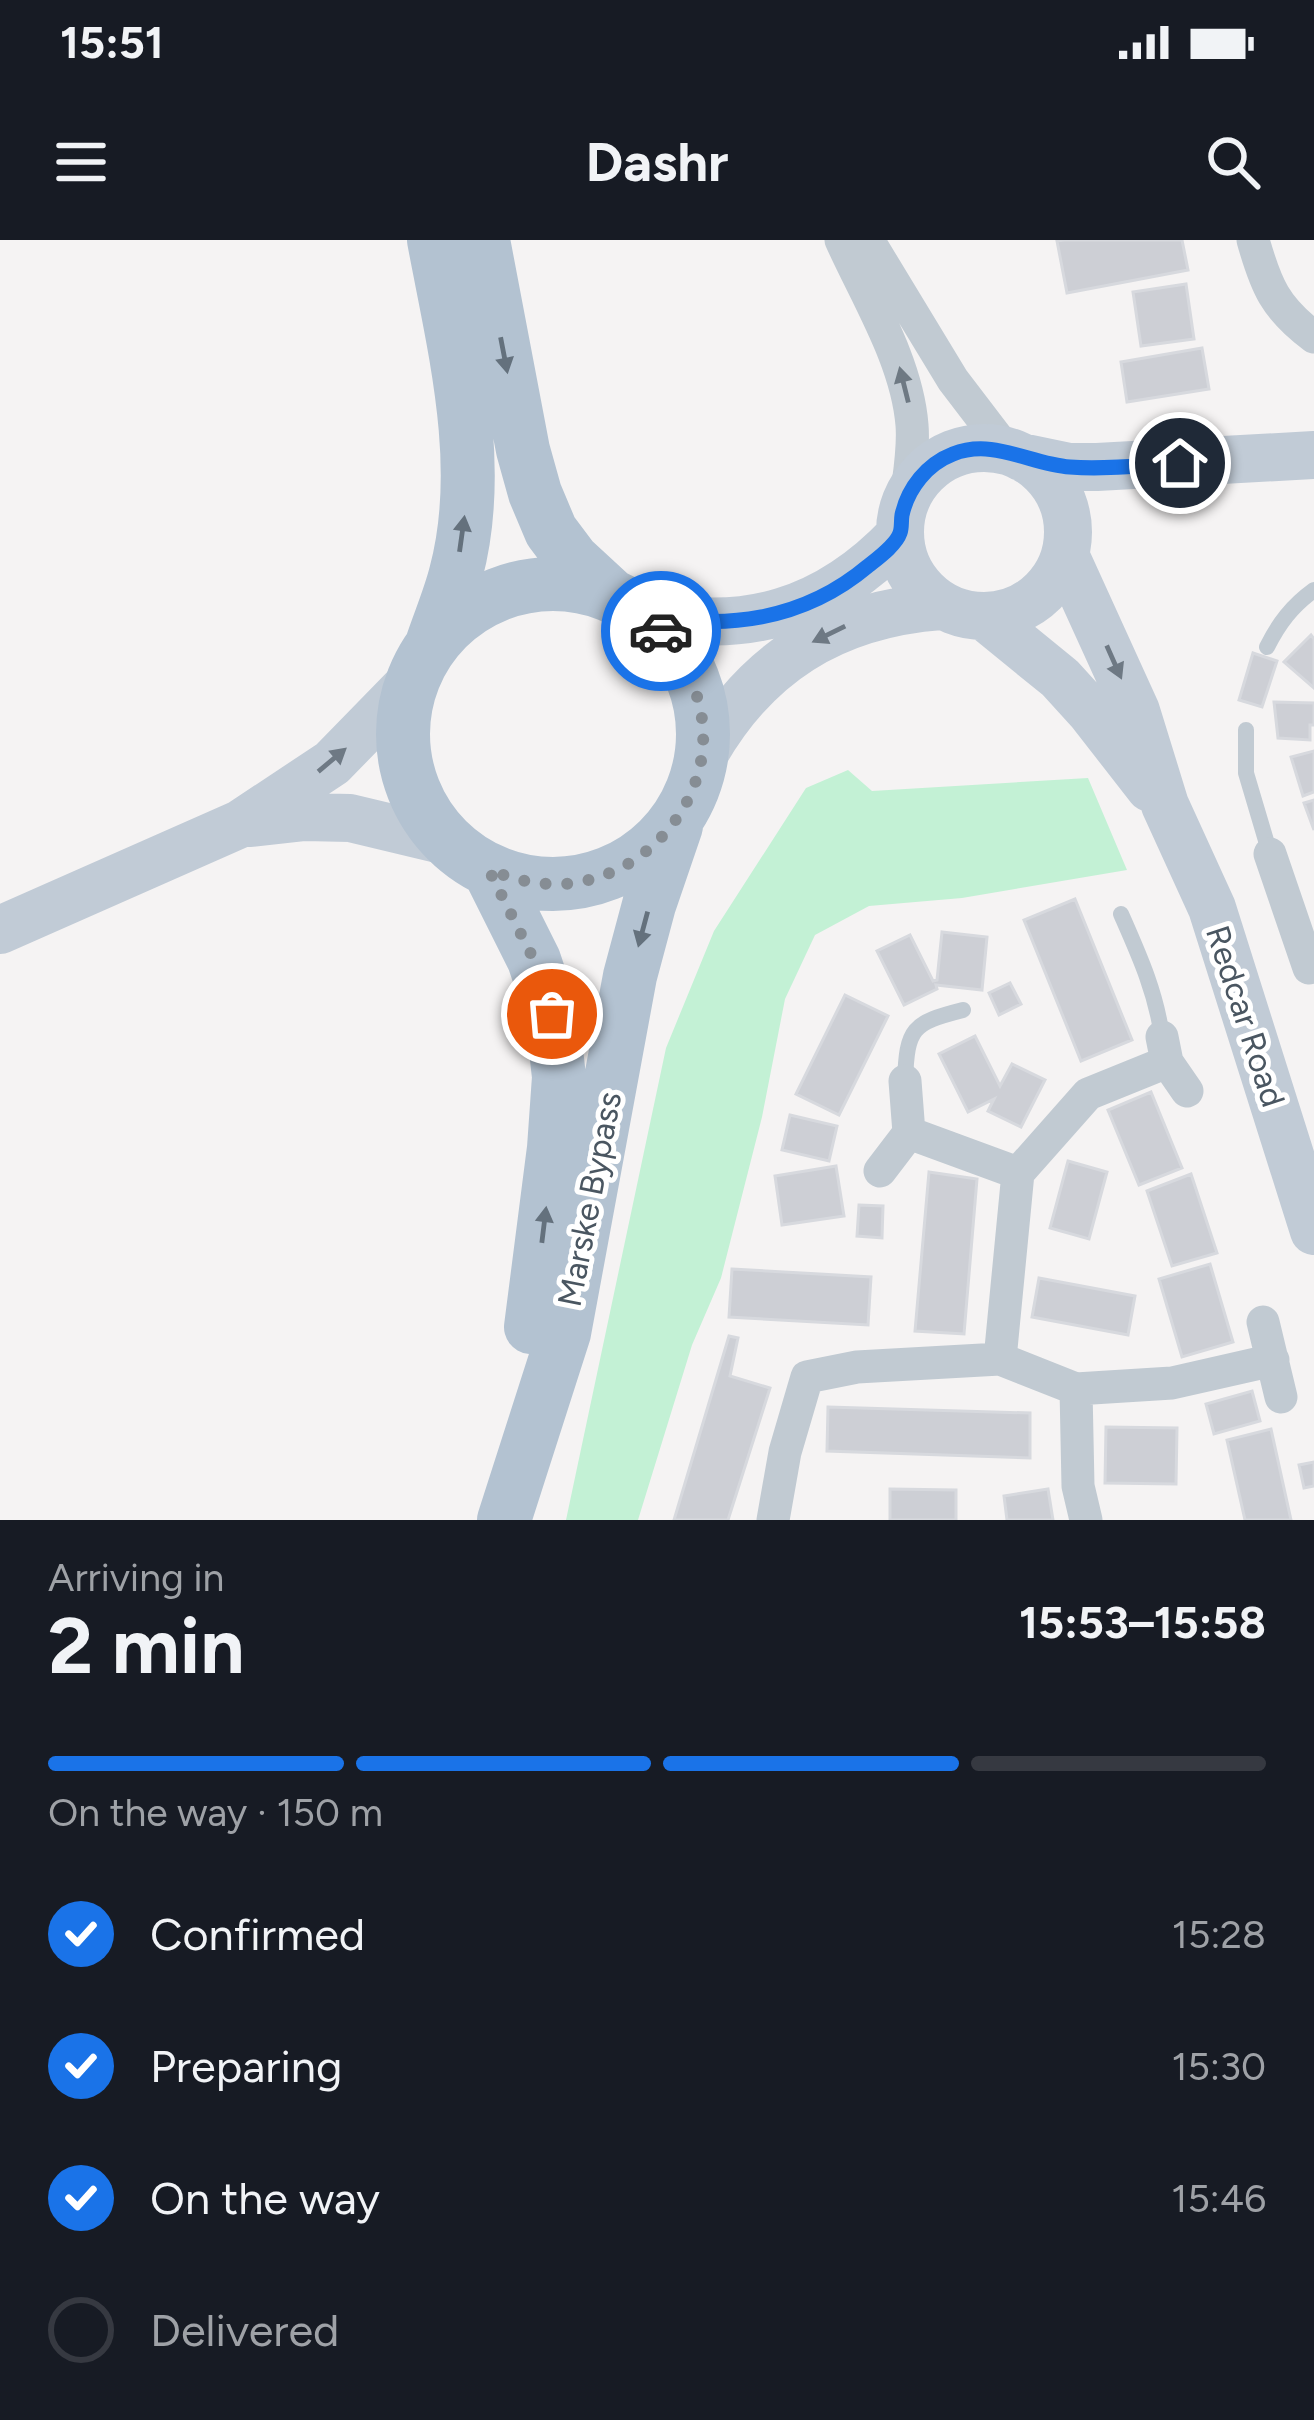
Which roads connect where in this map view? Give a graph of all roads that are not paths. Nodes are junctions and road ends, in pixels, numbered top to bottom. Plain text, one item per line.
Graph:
1 (434, 240) edge
2 (483, 240) edge
3 (841, 240) edge
4 (868, 240) edge
5 (1253, 240) edge
6 (1314, 337) edge
7 (1015, 454) junction
8 (1314, 455) edge
9 (1180, 463) junction
10 (903, 518) junction
11 (1067, 541) junction
12 (1314, 590) edge
13 (627, 604) junction
14 (963, 611) junction
15 (1267, 647) dead end
16 (422, 664) junction
17 (1246, 730) dead end
18 (702, 758) junction
19 (1165, 805) junction
20 (678, 818) junction
21 (240, 824) junction
22 (1270, 854) joint
23 (467, 855) junction
24 (1300, 895) edge
25 (1121, 914) dead end
26 (0, 930) edge
27 (1310, 968) dead end
28 (963, 1010) dead end
29 (1165, 1050) junction
30 (905, 1081) joint
31 (1187, 1091) dead end
32 (909, 1133) junction
33 (880, 1171) dead end
34 (1018, 1173) junction
35 (1314, 1231) edge
36 (1263, 1322) dead end
37 (1000, 1359) junction
38 (1273, 1360) junction
39 (1076, 1389) junction
40 (1282, 1397) dead end
41 (506, 1514) edge
42 (773, 1520) edge
43 (1086, 1520) edge

16 -> 1 main road
2 -> 13 main road
10 -> 3 street
4 - 7 street
5 - 6 street
7 - 9 street
7 - 10 street
7 - 11 street
8 - 9 street
9 - 11 street
10 - 13 street
10 - 14 street
11 - 14 street
11 -> 19 street, Redcar Road
12 - 15 lane
13 - 16 main road
13 - 18 main road
14 -> 18 street
14 - 19 street, Redcar Road
21 -> 16 street
16 - 23 main road
17 - 22 lane
18 - 20 main road
19 - 35 street, Redcar Road
20 - 23 main road
20 -> 41 main road, Marske Bypass
21 - 23 street
21 - 26 street
22 - 24 street
41 -> 23 main road, Marske Bypass
24 - 27 street
25 - 29 lane
28 - 30 lane
29 - 31 street
29 - 34 street
30 - 32 street
32 - 33 street
32 - 34 street
34 - 37 street
36 - 38 street
37 - 39 street
37 - 42 street
38 - 39 street
38 - 40 street
39 - 43 street

